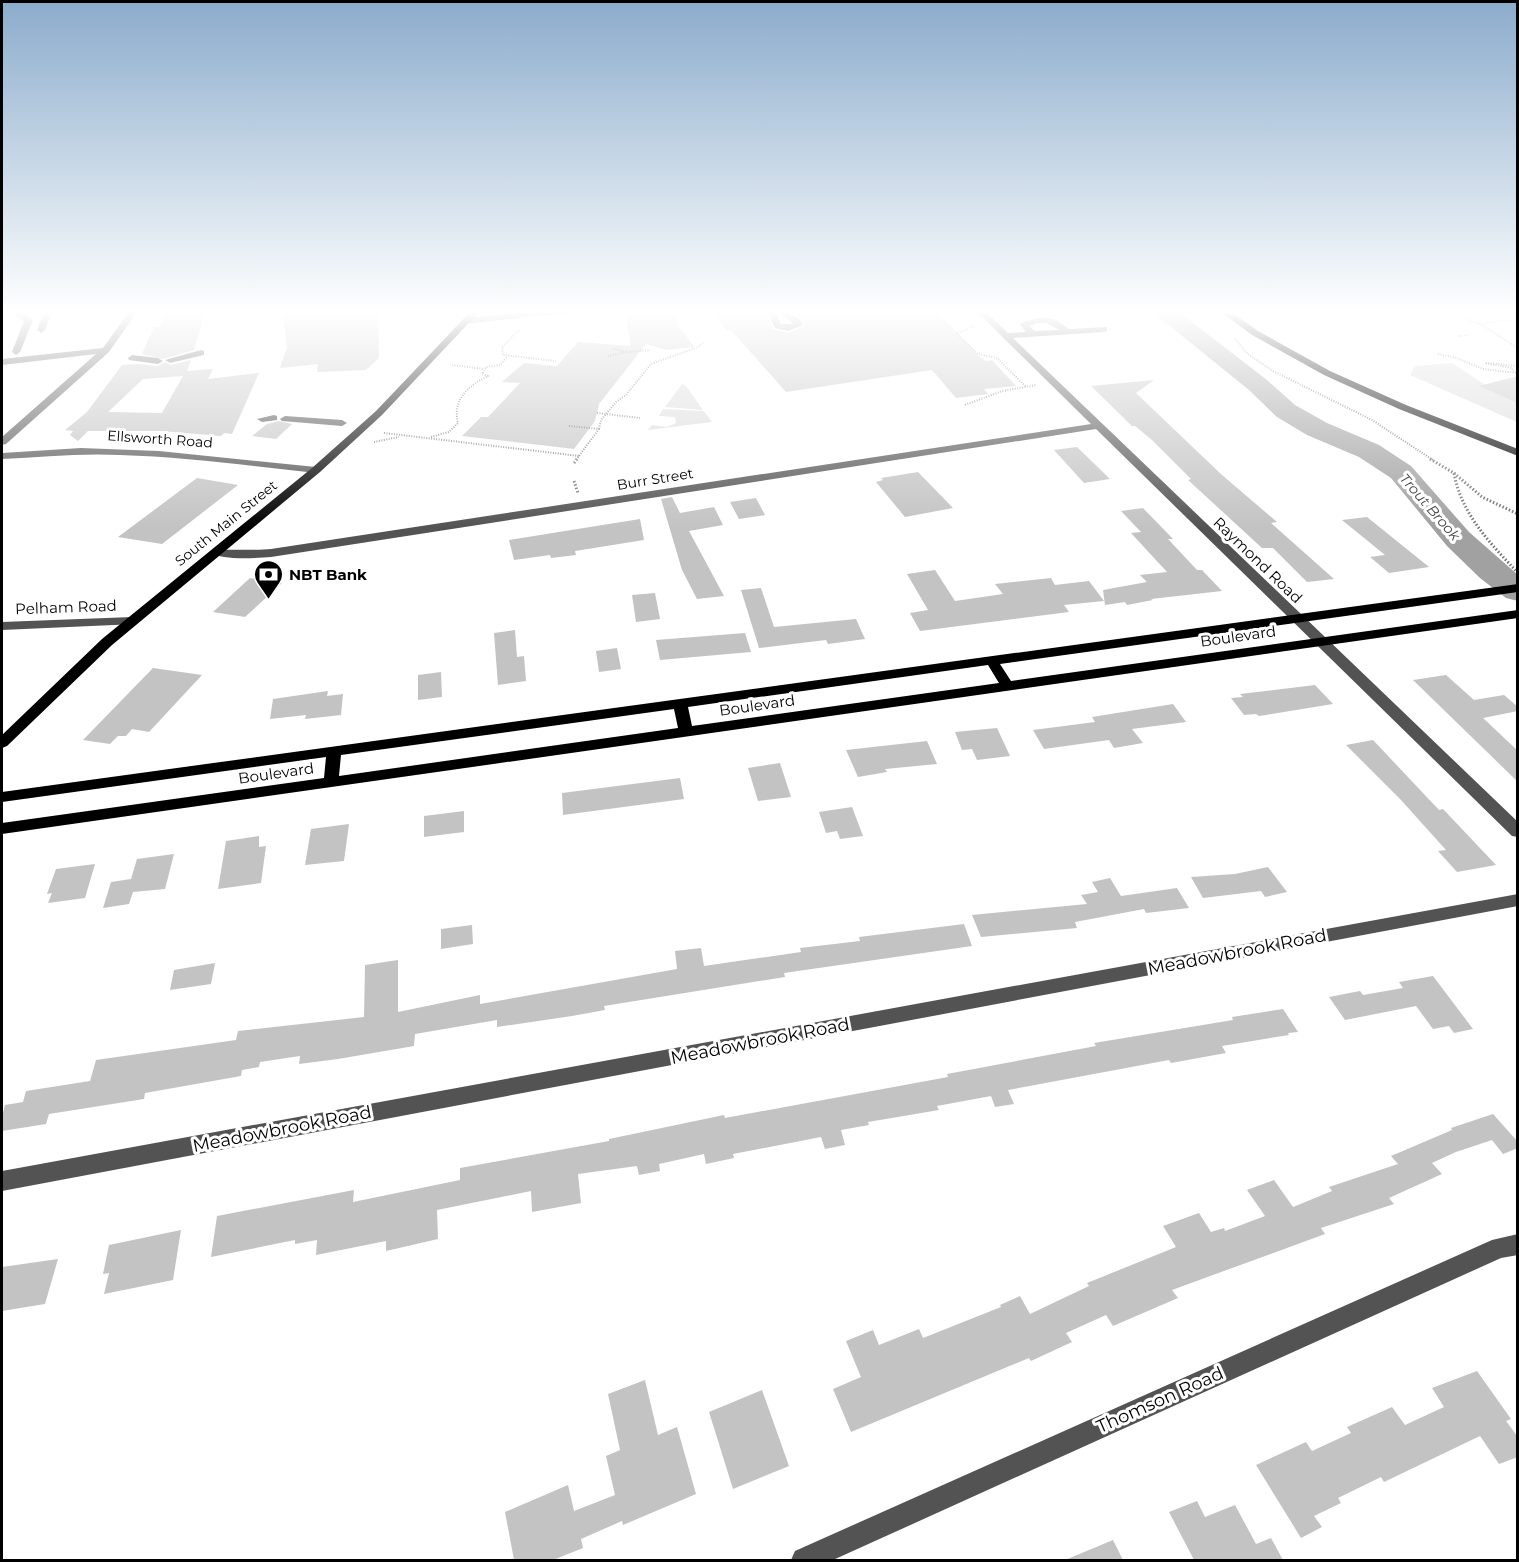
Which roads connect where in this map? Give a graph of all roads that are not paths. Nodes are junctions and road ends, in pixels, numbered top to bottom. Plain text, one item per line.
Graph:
1 (69, 382) edge
2 (410, 382) edge
3 (1052, 382) edge
4 (1349, 382) edge
5 (262, 419) dead end
6 (342, 423) dead end
7 (1097, 426) junction
8 (2, 442) edge
9 (1518, 453) edge
10 (2, 456) edge
11 (316, 470) junction
12 (216, 552) junction
13 (1518, 588) edge
14 (1512, 615) edge
15 (1296, 619) junction
16 (132, 621) junction
17 (2, 626) edge
18 (1320, 642) junction
19 (992, 661) junction
20 (1007, 686) junction
21 (680, 704) junction
22 (686, 732) junction
23 (2, 743) edge
24 (334, 751) junction
25 (331, 782) junction
26 (2, 797) edge
27 (2, 829) edge
28 (1518, 832) edge
29 (1518, 900) edge
30 (2, 1181) edge
31 (1518, 1244) edge
32 (804, 1560) edge

1 - 8 street
2 - 11 main road, South Main Street
3 - 7 street, Raymond Road
4 - 9 main road
5 - 6 street
7 - 12 street, Burr Street
7 - 15 street, Raymond Road
10 - 11 street, Ellsworth Road
11 - 12 main road, South Main Street
12 - 16 main road, South Main Street
13 - 15 main road, Boulevard
14 - 18 main road, Boulevard
15 - 18 street, Raymond Road
15 - 19 main road, Boulevard
16 - 17 street, Pelham Road
16 - 23 main road, South Main Street
18 - 20 main road, Boulevard
18 - 28 street, Raymond Road
19 - 20 main road
19 - 21 main road, Boulevard
20 - 22 main road, Boulevard
21 - 22 main road
21 - 24 main road, Boulevard
22 - 25 main road, Boulevard
24 - 25 main road
24 - 26 main road, Boulevard
25 - 27 main road, Boulevard
29 - 30 street, Meadowbrook Road
31 - 32 street, Thomson Road

